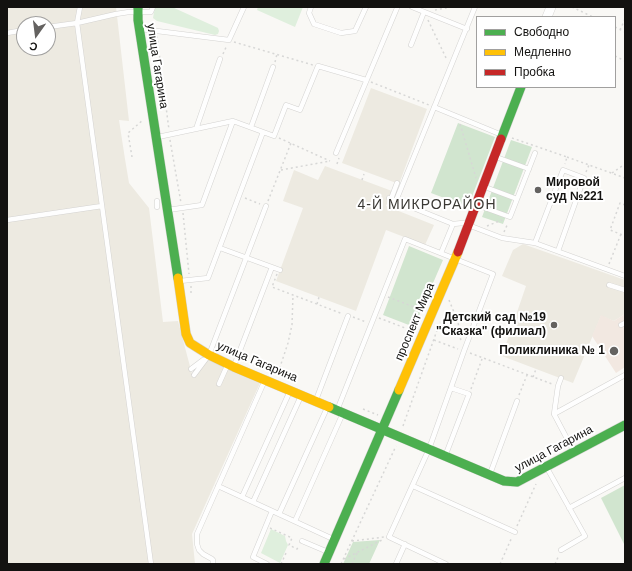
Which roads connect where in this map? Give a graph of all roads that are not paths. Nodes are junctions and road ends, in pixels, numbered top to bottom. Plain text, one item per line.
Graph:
1 (80, 7) edge
2 (153, 7) edge
3 (244, 7) edge
4 (311, 7) edge
5 (366, 7) edge
6 (412, 7) edge
7 (475, 7) edge
8 (397, 8) dead end
9 (138, 10) edge
10 (424, 12) junction
11 (77, 23) junction
12 (56, 26) edge
13 (140, 28) junction
14 (467, 29) junction
15 (411, 45) dead end
16 (220, 59) road end
17 (273, 67) dead end
18 (366, 80) junction
19 (521, 88) edge
20 (434, 107) junction
21 (233, 121) junction
22 (250, 127) junction
23 (196, 129) junction
24 (263, 132) junction
25 (503, 135) junction
26 (156, 137) junction
27 (336, 152) dead end
28 (535, 153) dead end
29 (495, 156) junction
30 (529, 169) junction
31 (397, 183) dead end
32 (481, 185) junction
33 (392, 199) junction
34 (517, 199) junction
35 (156, 201) dead end
36 (476, 205) junction
37 (102, 206) junction
38 (266, 206) road end
39 (157, 207) dead end
40 (393, 208) dead end
41 (167, 210) junction
42 (7, 220) edge
43 (453, 224) junction
44 (469, 225) junction
45 (535, 243) junction
46 (220, 248) junction
47 (558, 251) junction
48 (441, 253) junction
49 (246, 258) junction
50 (454, 259) junction
51 (272, 267) junction
52 (279, 270) road end
53 (625, 276) edge
54 (178, 281) junction
55 (609, 285) dead end
56 (625, 290) edge
57 (348, 316) road end
58 (209, 355) junction
59 (231, 365) junction
60 (191, 369) dead end
61 (194, 375) dead end
62 (625, 375) edge
63 (561, 378) dead end
64 (265, 379) junction
65 (219, 384) dead end
66 (451, 388) junction
67 (290, 390) junction
68 (301, 395) junction
69 (316, 401) junction
70 (517, 401) road end
71 (328, 406) junction
72 (341, 411) junction
73 (554, 414) junction
74 (625, 425) edge
75 (383, 429) junction
76 (429, 449) junction
77 (574, 452) junction
78 (446, 456) junction
79 (546, 466) junction
80 (490, 475) junction
81 (625, 478) edge
82 (218, 486) junction
83 (413, 486) junction
84 (242, 497) junction
85 (253, 502) junction
86 (569, 508) junction
87 (272, 511) junction
88 (279, 514) junction
89 (295, 521) junction
90 (515, 532) road end
91 (335, 540) junction
92 (302, 541) road end
93 (405, 544) junction
94 (561, 550) road end
95 (330, 552) junction
96 (264, 563) edge
97 (151, 564) edge
98 (213, 564) edge
99 (324, 564) edge
100 (396, 564) edge
101 (446, 564) edge

1 - 11 lane
2 - 9 lane
3 - 13 lane
4 - 5 lane
6 - 10 lane
7 - 14 lane
8 - 18 lane
9 - 11 lane
9 - 13 street, улица Гагарина
10 - 14 lane
10 - 15 lane
11 - 12 lane
11 - 37 lane
13 - 26 street, улица Гагарина
14 - 20 lane
16 - 23 lane
17 - 22 lane
18 - 24 lane
18 - 27 lane
19 - 25 street, проспект Мира
20 - 25 lane
20 - 33 lane
21 - 22 lane
21 - 23 lane
21 - 41 lane
22 - 24 lane
23 - 26 lane
24 - 46 lane
25 - 29 street, проспект Мира
26 - 41 street, улица Гагарина
28 - 30 lane
29 - 30 lane
29 - 32 street, проспект Мира
30 - 34 lane
31 - 33 lane
32 - 34 lane
32 - 36 street, проспект Мира
33 - 40 lane
33 - 43 lane
34 - 36 lane
35 - 39 lane
36 - 44 street, проспект Мира
37 - 42 lane
37 - 97 lane
38 - 49 lane
41 - 54 street, улица Гагарина
43 - 44 lane
43 - 48 lane
44 - 45 lane
44 - 50 street, проспект Мира
45 - 47 lane
45 - 47 lane
46 - 49 lane
46 - 54 lane
47 - 53 lane
48 - 50 lane
48 - 72 lane
49 - 51 lane
49 - 58 lane
50 - 66 lane
50 - 75 street, проспект Мира
51 - 52 lane
51 - 59 lane
54 - 58 street, улица Гагарина
55 - 56 lane
57 - 69 lane
58 - 59 street, улица Гагарина
58 - 60 lane
58 - 61 lane
59 - 64 street, улица Гагарина
59 - 65 lane
62 - 73 lane
63 - 73 lane
64 - 67 street, улица Гагарина
64 - 82 lane
66 - 76 lane
66 - 78 lane
67 - 68 street, улица Гагарина
67 - 84 lane
68 - 69 street, улица Гагарина
68 - 85 lane
69 - 71 street, улица Гагарина
70 - 80 lane
71 - 72 street, улица Гагарина
71 - 88 lane
72 - 75 street, улица Гагарина
72 - 89 lane
73 - 77 lane
74 - 77 street, улица Гагарина
75 - 76 street, улица Гагарина
75 - 91 street, проспект Мира
76 - 78 street, улица Гагарина
76 - 83 lane
77 - 79 street, улица Гагарина
78 - 80 street, улица Гагарина
79 - 80 street, улица Гагарина
79 - 86 lane
81 - 86 lane
82 - 84 lane
82 - 98 lane
83 - 90 lane
83 - 93 lane
84 - 85 lane
85 - 87 lane
86 - 94 lane
87 - 88 lane
87 - 96 lane
88 - 89 lane
89 - 91 lane
91 - 95 street, проспект Мира
92 - 95 lane
93 - 100 lane
93 - 101 lane
95 - 99 street, проспект Мира

